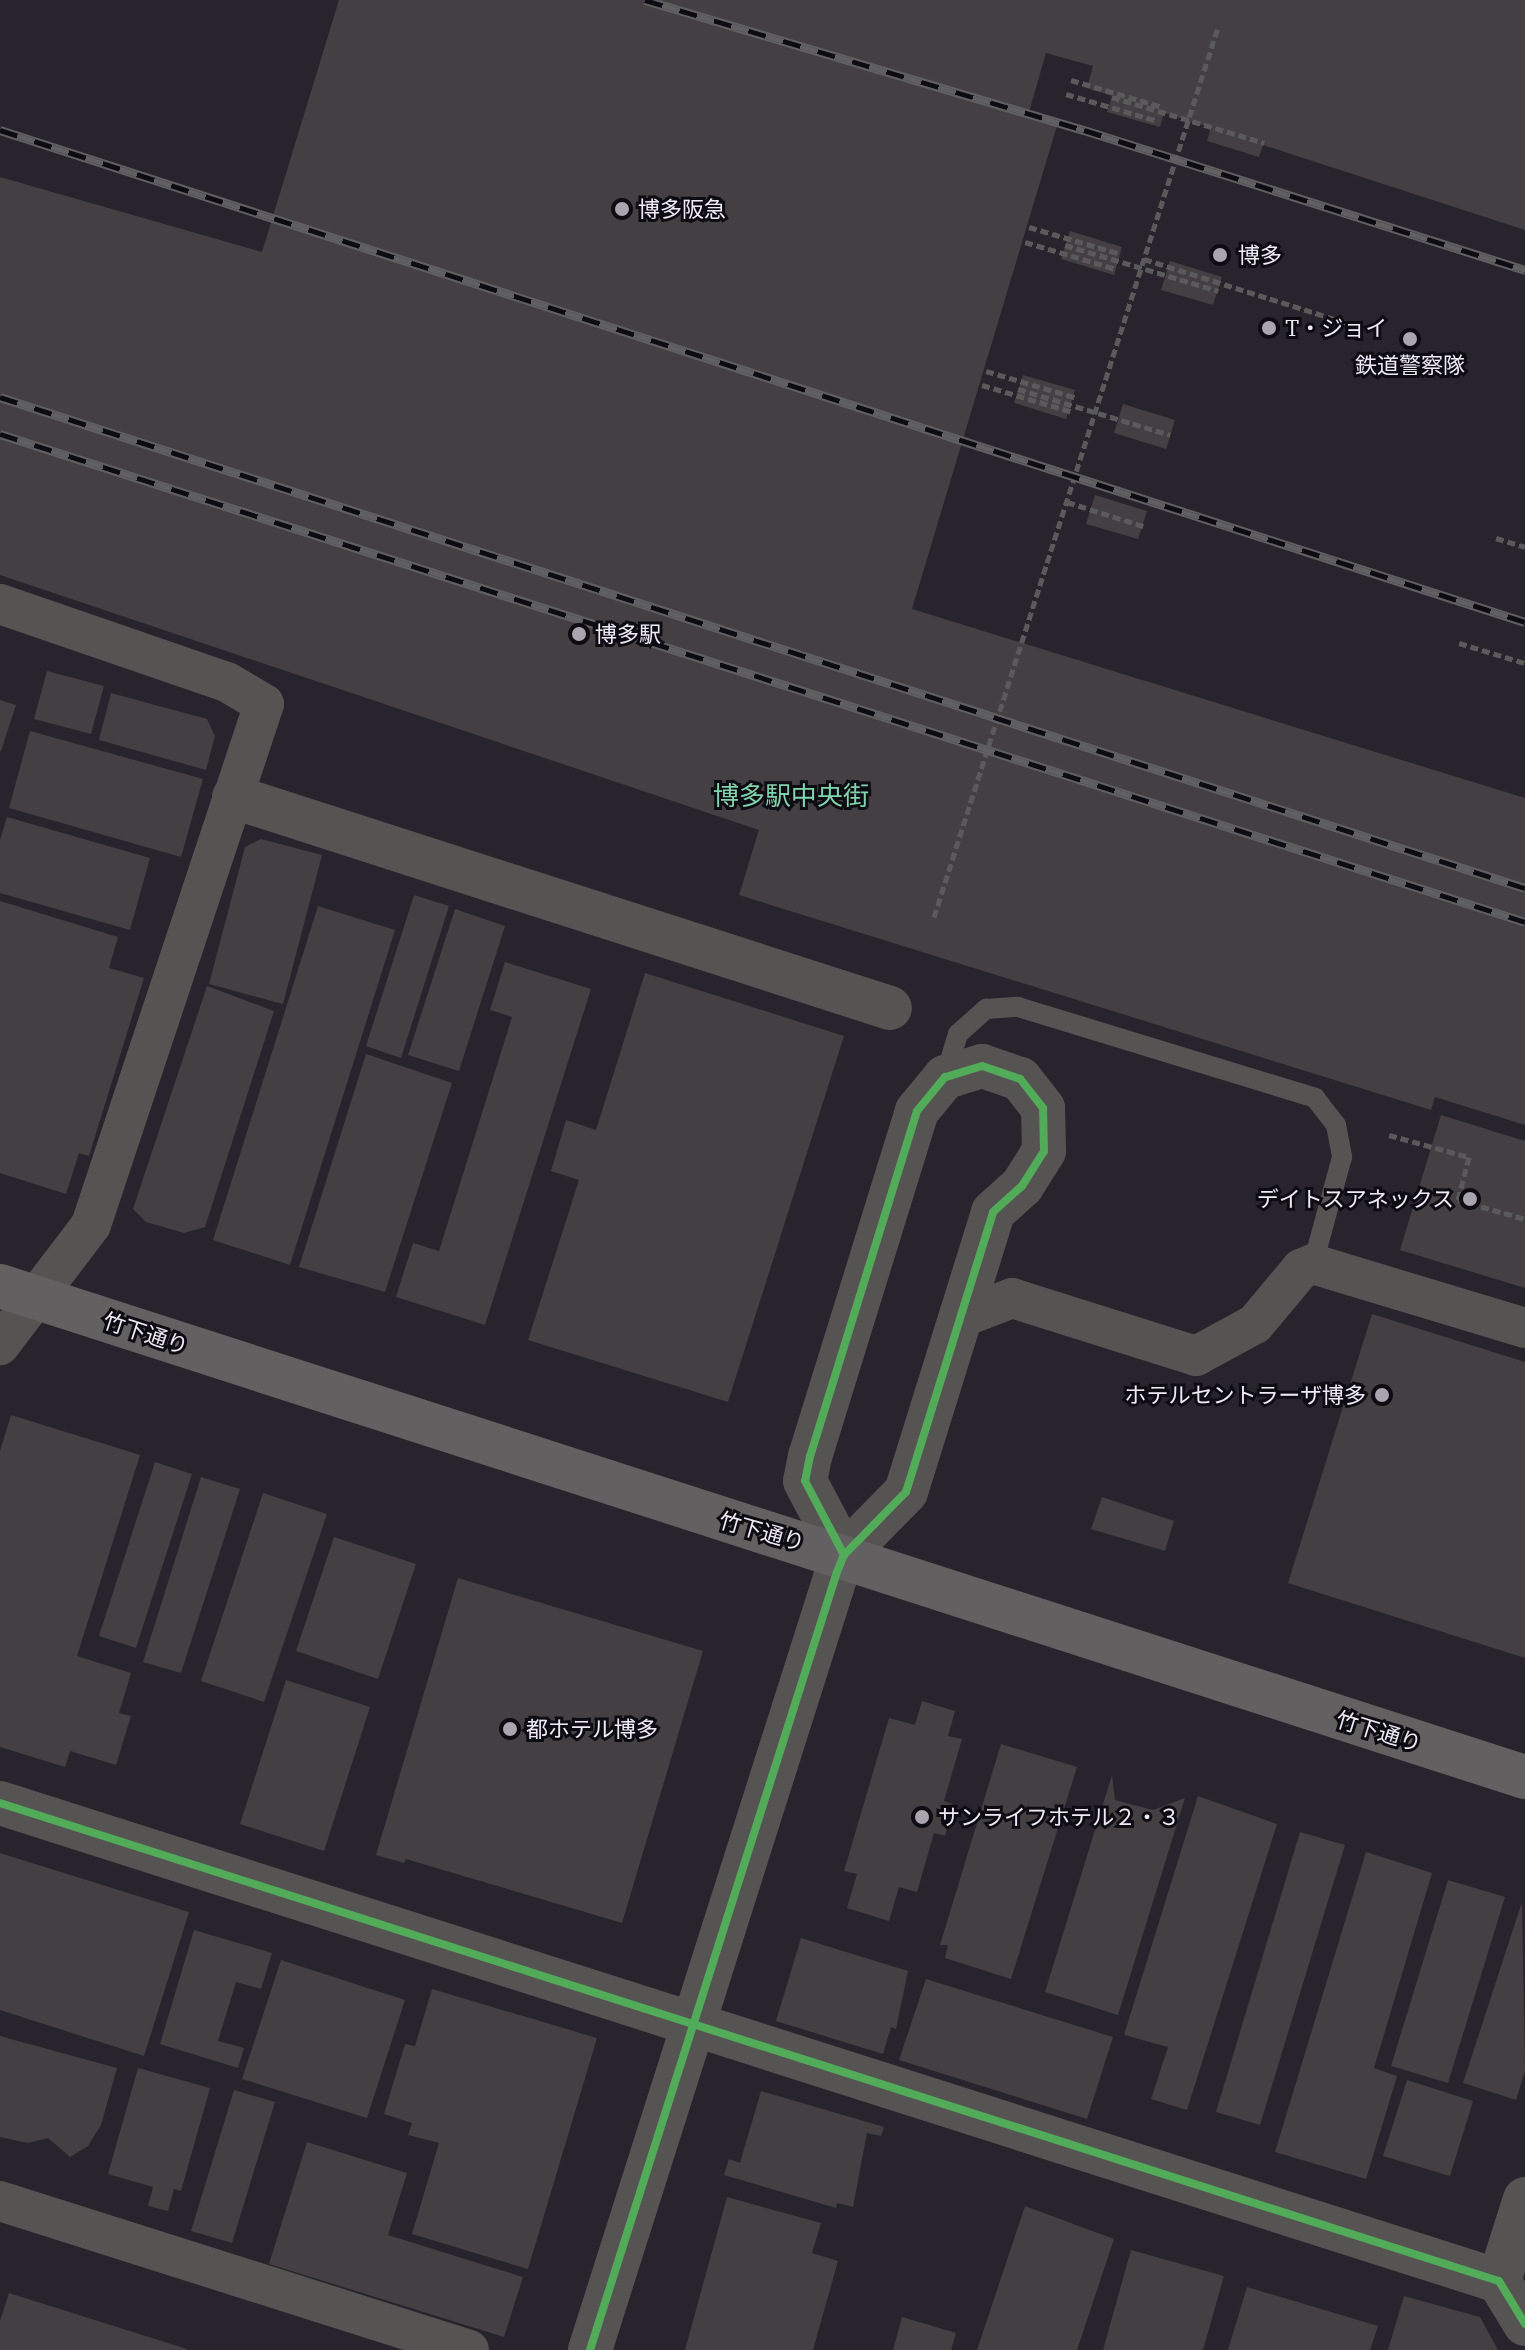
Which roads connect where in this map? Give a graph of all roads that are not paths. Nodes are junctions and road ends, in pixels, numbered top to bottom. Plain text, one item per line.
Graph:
1 (0, 604) edge
2 (234, 797) junction
3 (890, 1008) dead end
4 (945, 1077) junction
5 (1313, 1264) junction
6 (18, 1292) edge
7 (960, 1318) junction
8 (1525, 1328) edge
9 (0, 1345) edge
10 (844, 1555) junction
11 (1525, 1777) edge
12 (0, 1803) edge
13 (697, 2026) junction
14 (1525, 2199) edge
15 (0, 2201) edge
16 (1499, 2281) junction
17 (1525, 2324) edge
18 (469, 2350) edge
19 (590, 2350) edge

1 - 2 street
2 - 3 street
2 - 6 street
4 - 5 lane
4 - 7 street
4 - 10 street
5 - 7 street
5 - 8 street
6 - 9 street
6 - 10 highway, 竹下通り
7 - 10 street
10 - 11 highway, 竹下通り
10 - 13 street
12 - 13 street
13 - 16 street
13 - 19 street
14 - 16 street
15 - 18 street
16 - 17 street

